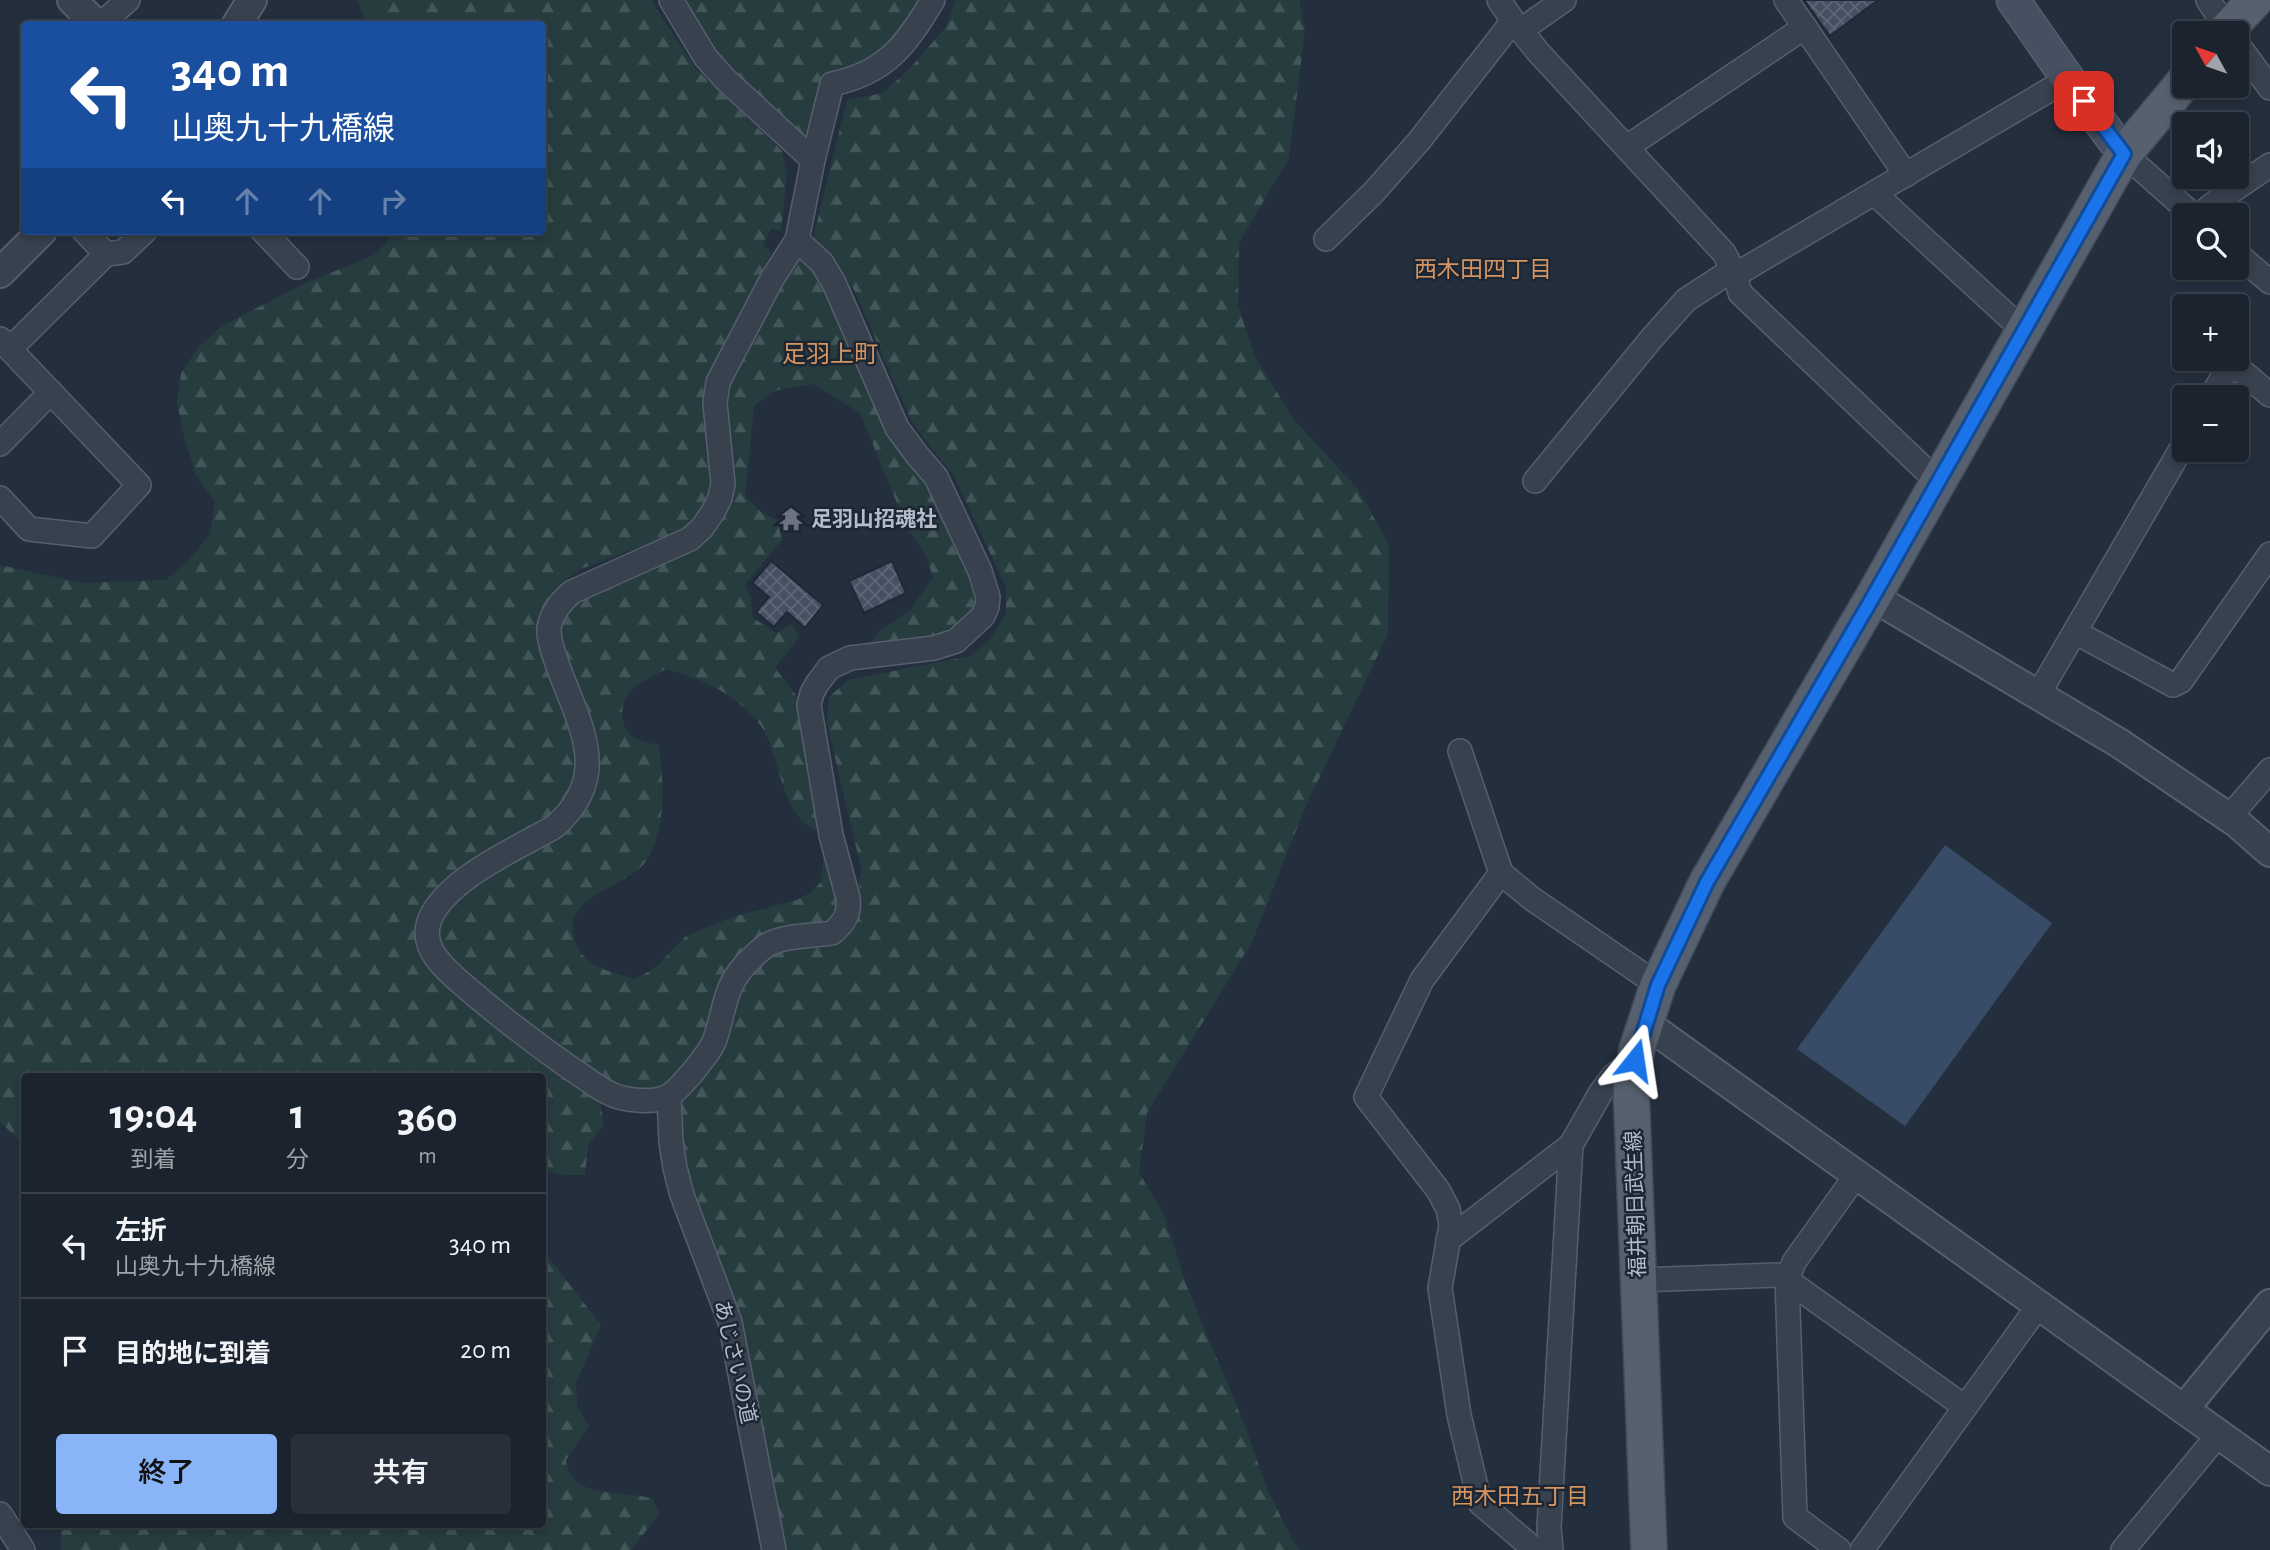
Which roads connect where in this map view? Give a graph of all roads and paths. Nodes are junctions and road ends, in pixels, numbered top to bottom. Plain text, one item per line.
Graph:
1 (72, 0) edge
2 (128, 0) edge
3 (252, 0) edge
4 (671, 0) edge
5 (933, 0) edge
6 (1499, 0) edge
7 (1564, 0) edge
8 (1786, 0) edge
9 (2013, 0) edge
10 (2208, 0) edge
11 (2255, 0) edge
12 (95, 21) edge
13 (102, 21) edge
14 (238, 21) edge
15 (2222, 21) edge
16 (2240, 21) edge
17 (1517, 26) junction
18 (1805, 27) junction
19 (2249, 60) edge
20 (2068, 79) junction
21 (2270, 88) edge
22 (2172, 96) edge
23 (1627, 147) junction
24 (2124, 154) junction
25 (813, 160) junction
26 (2270, 165) edge
27 (1906, 175) junction
28 (1874, 193) junction
29 (2179, 203) edge
30 (2214, 203) edge
31 (38, 235) edge
32 (88, 235) edge
33 (141, 235) edge
34 (266, 235) edge
35 (797, 240) junction
36 (1326, 240) dead end
37 (106, 254) junction
38 (2249, 264) edge
39 (297, 267) dead end
40 (1733, 272) junction
41 (0, 273) edge
42 (2270, 282) edge
43 (2024, 331) junction
44 (5, 344) edge
45 (2218, 385) edge
46 (51, 393) junction
47 (2270, 395) edge
48 (0, 444) edge
49 (2174, 462) edge
50 (1535, 481) dead end
51 (1938, 482) junction
52 (0, 498) edge
53 (2270, 554) edge
54 (1873, 597) junction
55 (2075, 632) junction
56 (2038, 695) junction
57 (1460, 751) dead end
58 (2270, 769) edge
59 (2229, 817) junction
60 (2270, 852) edge
61 (1501, 873) junction
62 (1658, 985) junction
63 (1645, 1023) junction
64 (1635, 1060) junction
65 (669, 1096) junction
66 (1571, 1145) junction
67 (1857, 1174) junction
68 (1448, 1240) junction
69 (1639, 1280) junction
70 (1787, 1280) junction
71 (2039, 1305) junction
72 (2267, 1314) edge
73 (1965, 1407) junction
74 (2184, 1409) junction
75 (2219, 1434) junction
76 (2270, 1471) edge
77 (0, 1514) edge
78 (23, 1550) edge
79 (774, 1550) edge
80 (1535, 1550) edge
81 (1551, 1550) edge
82 (1649, 1550) edge
83 (1839, 1550) edge
84 (1863, 1550) edge
85 (2123, 1550) edge

1 - 12 street
2 - 13 street
3 - 14 street
4 - 25 street
5 - 25 street
6 - 17 street
7 - 17 street
8 - 18 street
9 - 20 main road
10 - 15 street
11 - 16 main road
17 - 23 street
17 - 36 street
18 - 23 street
18 - 27 street
19 - 21 street
20 - 24 main road
20 - 27 street
22 - 24 main road, 福井朝日武生線
23 - 40 street
24 - 29 street
24 - 43 main road, 福井朝日武生線
25 - 35 street
26 - 30 street
27 - 28 street
28 - 40 street
28 - 43 street
31 - 41 street
32 - 37 street
33 - 37 street
34 - 39 street
35 - 65 street
35 - 65 street
37 - 44 street
38 - 42 street
40 - 50 street
40 - 51 street
43 - 51 main road, 福井朝日武生線
44 - 46 street
45 - 47 street
46 - 48 street
46 - 52 street
49 - 55 street
51 - 54 main road, 福井朝日武生線
53 - 55 street
54 - 56 street
54 - 62 main road, 福井朝日武生線
55 - 56 street
56 - 59 street
57 - 61 street
58 - 59 street
59 - 60 street
61 - 62 street
61 - 68 street
62 - 63 main road, 福井朝日武生線
63 - 64 main road, 福井朝日武生線
63 - 67 street
64 - 66 street
64 - 69 main road, 福井朝日武生線
65 - 79 street, あじさいの道
66 - 68 street
66 - 81 street
67 - 70 street
67 - 71 street
68 - 80 street
69 - 70 street
69 - 82 main road, 福井朝日武生線
70 - 73 street
70 - 83 street
71 - 73 street
71 - 74 street
72 - 74 street
73 - 84 street
74 - 75 street
75 - 76 street
75 - 85 street
77 - 78 street

